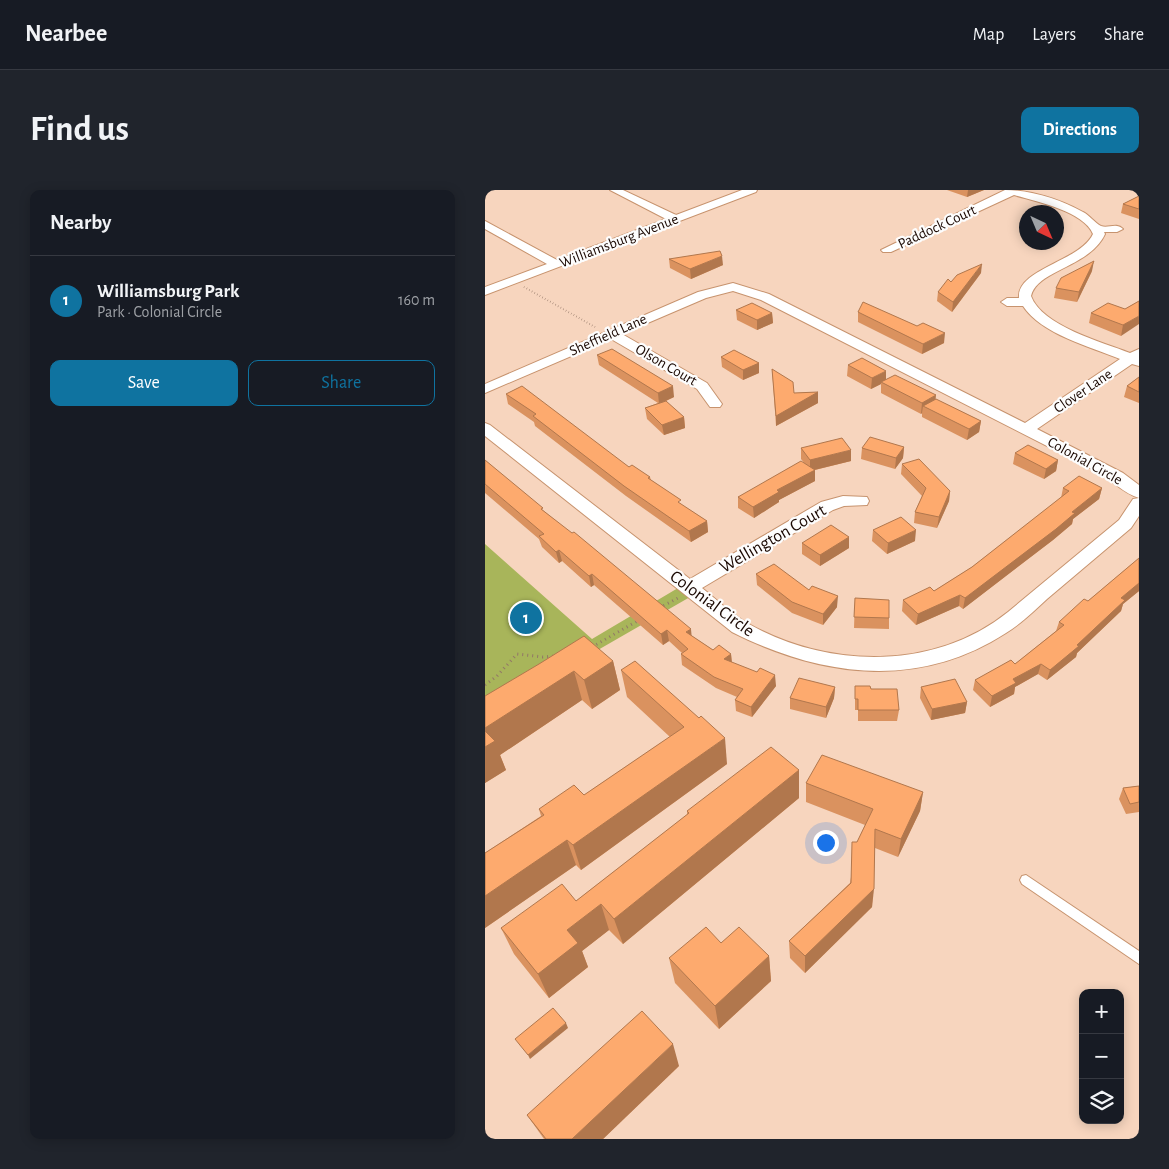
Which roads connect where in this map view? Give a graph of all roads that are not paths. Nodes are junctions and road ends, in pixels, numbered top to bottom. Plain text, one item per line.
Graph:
1 (615, 190) edge
2 (752, 190) edge
3 (1012, 191) edge
4 (676, 219) junction
5 (485, 224) edge
6 (1098, 229) junction
7 (1117, 229) dead end
8 (887, 250) dead end
9 (556, 264) junction
10 (733, 287) joint
11 (485, 291) edge
12 (1007, 302) dead end
13 (1027, 302) junction
14 (606, 332) junction
15 (1136, 358) edge
16 (485, 389) edge
17 (715, 404) dead end
18 (485, 428) edge
19 (1026, 429) junction
20 (1139, 493) edge
21 (861, 500) dead end
22 (1139, 503) edge
23 (690, 589) junction
24 (1026, 880) dead end
25 (1139, 958) edge

1 - 4 street
2 - 4 street, Williamsburg Avenue
3 - 6 street
3 - 8 street, Paddock Court
4 - 9 street, Williamsburg Avenue
5 - 9 street
6 - 7 street
6 - 13 street
9 - 11 street, Williamsburg Avenue
10 - 14 street, Sheffield Lane
10 - 19 street, Colonial Circle
12 - 13 street
13 - 15 street
14 - 16 street, Sheffield Lane
14 - 17 street, Olson Court
15 - 19 street, Clover Lane
18 - 23 street, Colonial Circle
19 - 20 street, Colonial Circle
21 - 23 street, Wellington Court
22 - 23 street, Colonial Circle
24 - 25 lane

